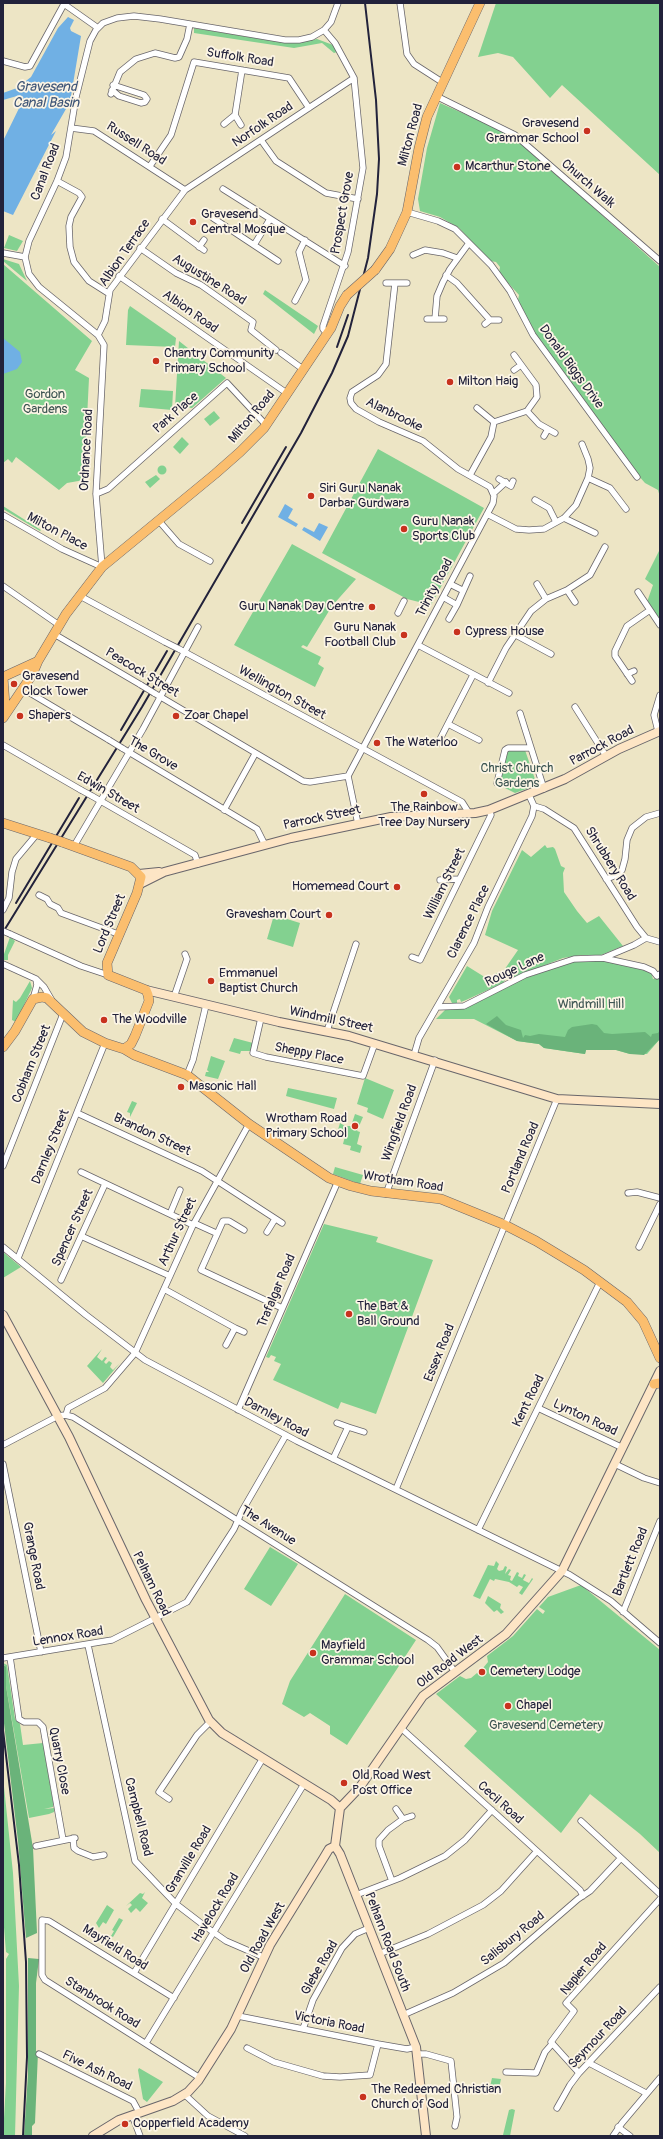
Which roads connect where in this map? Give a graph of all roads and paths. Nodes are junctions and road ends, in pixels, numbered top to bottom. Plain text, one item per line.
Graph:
1 (338, 3) edge
2 (400, 3) edge
3 (480, 3) edge
4 (190, 24) junction
5 (98, 28) junction
6 (324, 30) junction
7 (3, 61) edge
8 (242, 70) junction
9 (354, 78) junction
10 (442, 82) junction
11 (112, 90) junction
12 (436, 96) junction
13 (309, 108) junction
14 (234, 115) junction
15 (224, 124) dead end
16 (241, 126) dead end
17 (71, 128) junction
18 (261, 140) junction
19 (150, 166) junction
20 (57, 181) junction
21 (222, 189) dead end
22 (185, 190) junction
23 (358, 199) junction
24 (407, 212) junction
25 (213, 218) dead end
26 (162, 219) junction
27 (270, 219) junction
28 (204, 240) dead end
29 (305, 240) junction
30 (469, 243) junction
31 (254, 245) junction
32 (140, 248) junction
33 (3, 253) edge
34 (413, 255) dead end
35 (25, 257) junction
36 (457, 258) junction
37 (278, 260) dead end
38 (660, 261) edge
39 (345, 266) junction
40 (119, 276) junction
41 (446, 276) junction
42 (386, 283) dead end
43 (395, 283) junction
44 (407, 283) dead end
45 (108, 293) junction
46 (295, 301) dead end
47 (427, 319) dead end
48 (435, 319) junction
49 (444, 319) dead end
50 (490, 320) junction
51 (499, 320) dead end
52 (485, 324) dead end
53 (327, 333) junction
54 (98, 335) junction
55 (276, 350) dead end
56 (281, 353) dead end
57 (514, 355) dead end
58 (521, 365) junction
59 (304, 370) junction
60 (514, 370) dead end
61 (288, 394) junction
62 (477, 408) dead end
63 (528, 411) junction
64 (494, 422) junction
65 (266, 425) junction
66 (548, 429) junction
67 (554, 433) dead end
68 (544, 436) dead end
69 (582, 444) dead end
70 (470, 475) junction
71 (637, 477) dead end
72 (588, 478) junction
73 (498, 479) dead end
74 (513, 481) dead end
75 (506, 482) junction
76 (494, 493) junction
77 (96, 494) junction
78 (534, 500) dead end
79 (626, 509) dead end
80 (486, 514) junction
81 (3, 515) edge
82 (564, 518) junction
83 (159, 521) junction
84 (556, 522) junction
85 (595, 534) dead end
86 (605, 547) dead end
87 (210, 561) dead end
88 (102, 567) junction
89 (470, 576) dead end
90 (450, 584) junction
91 (536, 584) dead end
92 (3, 586) edge
93 (462, 590) junction
94 (567, 590) junction
95 (638, 592) dead end
96 (80, 596) junction
97 (443, 597) junction
98 (546, 599) junction
99 (404, 601) dead end
100 (575, 602) dead end
101 (457, 605) junction
102 (650, 610) junction
103 (398, 613) dead end
104 (449, 619) dead end
105 (59, 625) junction
106 (660, 625) edge
107 (198, 627) dead end
108 (54, 634) junction
109 (514, 634) junction
110 (418, 645) junction
111 (185, 653) junction
112 (551, 654) dead end
113 (38, 661) junction
114 (634, 671) dead end
115 (627, 674) junction
116 (473, 675) junction
117 (3, 677) edge
118 (632, 681) dead end
119 (488, 683) junction
120 (26, 692) junction
121 (509, 693) dead end
122 (660, 696) edge
123 (160, 698) junction
124 (578, 708) dead end
125 (520, 712) dead end
126 (3, 714) edge
127 (3, 718) edge
128 (448, 724) junction
129 (659, 731) edge
130 (479, 740) dead end
131 (438, 743) dead end
132 (3, 745) edge
133 (530, 748) junction
134 (363, 749) junction
135 (129, 752) junction
136 (255, 754) junction
137 (606, 756) junction
138 (348, 776) junction
139 (498, 783) dead end
140 (544, 789) junction
141 (529, 795) junction
142 (101, 801) junction
143 (534, 806) junction
144 (224, 810) junction
145 (489, 810) junction
146 (469, 813) junction
147 (660, 813) edge
148 (3, 823) edge
149 (358, 824) junction
150 (37, 834) junction
151 (265, 845) junction
152 (74, 846) junction
153 (198, 864) junction
154 (164, 872) junction
155 (140, 874) junction
156 (459, 879) junction
157 (440, 880) dead end
158 (606, 880) junction
159 (140, 884) junction
160 (39, 895) dead end
161 (3, 910) edge
162 (3, 931) edge
163 (118, 934) junction
164 (646, 938) junction
165 (660, 942) edge
166 (356, 944) dead end
167 (185, 954) dead end
168 (412, 957) dead end
169 (603, 958) junction
170 (3, 964) edge
171 (660, 974) edge
172 (108, 975) junction
173 (36, 979) junction
174 (146, 990) junction
175 (174, 997) junction
176 (33, 999) junction
177 (52, 1001) junction
178 (206, 1005) junction
179 (437, 1007) junction
180 (63, 1014) junction
181 (261, 1018) junction
182 (327, 1031) junction
183 (134, 1038) junction
184 (105, 1043) junction
185 (375, 1043) junction
186 (3, 1047) edge
187 (124, 1049) junction
188 (414, 1055) junction
189 (145, 1058) junction
190 (435, 1060) junction
191 (187, 1075) junction
192 (557, 1099) junction
193 (660, 1104) edge
194 (76, 1113) junction
195 (249, 1124) junction
196 (3, 1166) edge
197 (81, 1172) dead end
198 (216, 1180) junction
199 (338, 1182) junction
200 (105, 1184) junction
201 (180, 1190) dead end
202 (628, 1192) dead end
203 (386, 1194) junction
204 (660, 1198) edge
205 (660, 1204) edge
206 (170, 1214) junction
207 (275, 1219) junction
208 (193, 1224) junction
209 (282, 1224) dead end
210 (505, 1225) junction
211 (244, 1230) dead end
212 (267, 1232) dead end
213 (216, 1233) junction
214 (81, 1236) junction
215 (3, 1247) edge
216 (639, 1247) dead end
217 (18, 1258) junction
218 (170, 1276) junction
219 (61, 1280) dead end
220 (600, 1282) junction
221 (164, 1289) junction
222 (282, 1308) junction
223 (3, 1315) edge
224 (235, 1328) junction
225 (244, 1332) dead end
226 (657, 1344) edge
227 (226, 1345) dead end
228 (134, 1353) junction
229 (660, 1358) edge
230 (660, 1371) edge
231 (657, 1383) edge
232 (538, 1408) junction
233 (238, 1410) junction
234 (62, 1415) junction
235 (337, 1423) dead end
236 (348, 1427) junction
237 (364, 1432) dead end
238 (286, 1435) junction
239 (3, 1445) edge
240 (623, 1448) junction
241 (333, 1459) junction
242 (3, 1464) edge
243 (615, 1464) junction
244 (660, 1482) edge
245 (396, 1489) junction
246 (238, 1520) junction
247 (660, 1521) edge
248 (478, 1530) junction
249 (562, 1571) junction
250 (623, 1612) junction
251 (155, 1619) junction
252 (660, 1643) edge
253 (88, 1645) junction
254 (41, 1652) junction
255 (10, 1657) junction
256 (3, 1658) edge
257 (455, 1672) junction
258 (210, 1722) junction
259 (400, 1728) junction
260 (263, 1758) junction
261 (304, 1784) junction
262 (169, 1799) dead end
263 (340, 1808) junction
264 (396, 1809) dead end
265 (492, 1810) junction
266 (412, 1816) dead end
267 (403, 1819) junction
268 (581, 1820) dead end
269 (63, 1840) junction
270 (36, 1846) dead end
271 (335, 1846) junction
272 (537, 1851) junction
273 (104, 1855) dead end
274 (622, 1858) junction
275 (392, 1881) junction
276 (660, 1894) edge
277 (356, 1895) junction
278 (583, 1896) junction
279 (660, 1899) edge
280 (176, 1904) junction
281 (43, 1919) joint
282 (369, 1928) junction
283 (213, 1933) junction
284 (379, 1954) junction
285 (263, 1957) junction
286 (134, 1973) junction
287 (660, 1986) edge
288 (174, 1998) junction
289 (404, 2015) junction
290 (238, 2016) junction
291 (303, 2029) junction
292 (146, 2043) junction
293 (378, 2044) junction
294 (552, 2044) junction
295 (248, 2048) dead end
296 (417, 2051) junction
297 (39, 2054) dead end
298 (589, 2063) junction
299 (506, 2072) dead end
300 (579, 2073) junction
301 (200, 2078) junction
302 (660, 2078) edge
303 (646, 2093) junction
304 (184, 2094) junction
305 (557, 2108) dead end
306 (136, 2113) junction
307 (455, 2126) dead end
308 (618, 2127) junction
309 (94, 2136) edge
310 (140, 2136) edge
311 (245, 2136) edge
312 (426, 2136) edge
313 (613, 2136) edge
314 (630, 2136) edge

1 - 6 street
2 - 10 street
3 - 10 main road, Milton Road
4 - 5 street
4 - 6 street
4 - 11 street
5 - 7 street
5 - 17 street, Canal Road
6 - 9 street, Prospect Grove
8 - 13 street, Suffolk Road
8 - 14 street
8 - 19 street, Suffolk Road
9 - 13 street, Norfolk Road
9 - 23 street, Prospect Grove
10 - 12 main road, Milton Road
11 - 11 street
12 - 24 main road, Milton Road
12 - 38 street, Church Walk
13 - 18 street, Norfolk Road
14 - 15 street
14 - 16 street
17 - 19 street, Russell Road
17 - 20 street, Canal Road
18 - 22 street, Norfolk Road
18 - 23 street
19 - 22 street, Russell Road
20 - 35 street, Canal Road
20 - 45 street
21 - 27 street
22 - 26 street, Albion Terrace
23 - 39 street, Prospect Grove
24 - 30 street, Donald Biggs Drive
24 - 53 main road, Milton Road, bridge
25 - 31 street
26 - 28 street
26 - 32 street, Albion Terrace
27 - 29 street
27 - 31 street
29 - 39 street
29 - 46 street
30 - 36 street
30 - 71 street, Donald Biggs Drive
31 - 37 street
32 - 40 street, Albion Terrace
32 - 55 street, Augustine Road
33 - 35 street
34 - 36 street
35 - 54 street
36 - 41 street
39 - 53 street, Prospect Grove
40 - 45 street, Albion Terrace
40 - 61 street, Albion Road
41 - 48 street
41 - 50 street
42 - 43 street
43 - 44 street
43 - 70 street, Alanbrooke
45 - 54 street, Albion Terrace
47 - 48 street
48 - 49 street
50 - 51 street
50 - 52 street
53 - 59 main road, Milton Road
54 - 77 street, Ordnance Road
56 - 59 street
57 - 58 street
58 - 60 street
58 - 63 street
59 - 61 main road, Milton Road
61 - 65 main road, Milton Road
62 - 64 street
63 - 64 street
63 - 66 street
64 - 70 street
65 - 77 street, Park Place
65 - 83 main road, Milton Road
66 - 67 street
66 - 68 street
69 - 72 street
70 - 76 street
72 - 79 street
72 - 82 street
73 - 75 street
74 - 75 street
75 - 76 street
76 - 80 street, Trinity Road
77 - 88 street, Ordnance Road
78 - 84 street
80 - 84 street
80 - 90 street, Trinity Road
81 - 88 street, Milton Place
82 - 84 street
82 - 85 street
83 - 87 street
83 - 88 main road, Milton Road
86 - 94 street
88 - 96 main road, Milton Road
89 - 93 street
90 - 93 street
90 - 97 street, Trinity Road
91 - 98 street
92 - 105 street
93 - 101 street
94 - 98 street
94 - 100 street
95 - 102 street
96 - 105 main road, Milton Road
96 - 111 street, Wellington Street, bridge
97 - 101 street
97 - 110 street, Trinity Road
98 - 109 street
99 - 103 street
101 - 104 street
102 - 106 street
102 - 115 street
105 - 108 main road, Milton Road
107 - 111 street
108 - 113 main road, Milton Road
108 - 123 street, Peacock Street, bridge
109 - 112 street
109 - 119 street
110 - 116 street
110 - 134 street, Trinity Road
111 - 123 street
111 - 134 street, Wellington Street
113 - 117 main road
113 - 120 main road, Milton Road
114 - 115 street
115 - 118 street
116 - 119 street
116 - 128 street
117 - 126 main road
119 - 121 street
120 - 127 main road, Milton Road
120 - 135 street, The Grove, bridge
122 - 129 street
123 - 135 street
123 - 136 street, Peacock Street
124 - 137 street
125 - 133 street
128 - 130 street
128 - 131 street
129 - 137 street, Parrock Road
132 - 142 street, Edwin Street, bridge
133 - 139 street
133 - 140 street
134 - 138 street, Trinity Road
134 - 146 street, Wellington Street
135 - 142 street
135 - 144 street, The Grove
136 - 138 street, Peacock Street
136 - 144 street
137 - 140 street, Parrock Road
138 - 149 street
140 - 141 street, Parrock Road
141 - 143 street
141 - 145 street, Parrock Road
142 - 152 street
142 - 153 street, Edwin Street
143 - 158 street, Shrubbery Road
143 - 179 street, Clarence Place
144 - 151 street, The Grove
145 - 146 street, Parrock Street
145 - 156 street, William Street
146 - 149 street, Parrock Street
147 - 158 street
148 - 150 main road
149 - 151 street, Parrock Street
150 - 152 main road, bridge
150 - 161 street
151 - 153 street, Parrock Street
152 - 155 main road
153 - 154 street, Parrock Street
154 - 155 street, Parrock Street
154 - 159 street, Parrock Street
155 - 159 main road
156 - 157 street
156 - 168 street, William Street
158 - 164 street, Shrubbery Road
159 - 163 main road, Lord Street
160 - 163 street
162 - 172 street, Windmill Street, bridge
163 - 172 main road, Lord Street
164 - 165 street
164 - 169 street, Rouge Lane
166 - 182 street
167 - 175 street
169 - 171 street, Rouge Lane
169 - 179 street, Rouge Lane
170 - 173 street
172 - 174 main road, Windmill Street
173 - 176 street
173 - 177 street, Wrotham Road
174 - 175 street, Windmill Street
174 - 183 main road
175 - 178 street, Windmill Street
176 - 177 main road
176 - 186 main road
177 - 180 main road, Wrotham Road
178 - 181 street, Windmill Street
178 - 191 street
179 - 188 street, Clarence Place
180 - 184 main road, Wrotham Road
180 - 196 street, Cobham Street
181 - 182 street, Windmill Street
181 - 185 street, Sheppy Place
182 - 185 street, Windmill Street
183 - 187 main road
183 - 189 main road
184 - 187 main road, Wrotham Road
184 - 194 street, Darnley Street
185 - 188 street, Windmill Street
187 - 189 main road, Wrotham Road
188 - 190 street, Windmill Street
189 - 191 main road, Wrotham Road
190 - 192 street, Windmill Street
190 - 203 street, Wingfield Road
191 - 195 main road, Wrotham Road
192 - 193 street, Windmill Street
192 - 210 street, Portland Road
194 - 198 street, Brandon Street
194 - 217 street, Darnley Street
195 - 198 street, Arthur Street
195 - 199 main road, Wrotham Road
197 - 200 street
198 - 207 street, Brandon Street
198 - 208 street, Arthur Street
199 - 203 main road, Wrotham Road
199 - 222 street, Trafalgar Road
200 - 206 street
200 - 214 street, Spencer Street
201 - 206 street
202 - 204 street
203 - 210 main road, Wrotham Road
205 - 216 street
206 - 208 street
207 - 209 street, Brandon Street
207 - 212 street
208 - 213 street
208 - 218 street, Arthur Street
210 - 220 main road, Wrotham Road
210 - 245 street, Essex Road
211 - 213 street
213 - 222 street
214 - 218 street
214 - 219 street, Spencer Street
215 - 217 street, Darnley Road
217 - 228 street, Darnley Road
218 - 221 street, Arthur Street
220 - 226 main road, Wrotham Road
220 - 232 street, Kent Road
221 - 224 street
221 - 228 street, Arthur Street
222 - 233 street, Trafalgar Road
223 - 234 street, Pelham Road
224 - 225 street
224 - 227 street
226 - 229 main road, Wrotham Road
228 - 233 street, Darnley Road
228 - 234 street, Arthur Street
230 - 231 street, Old Road West
231 - 240 street, Old Road West
232 - 240 street, Lynton Road
232 - 248 street, Kent Road
233 - 238 street, Darnley Road
234 - 239 street
234 - 246 street, The Avenue
234 - 251 street, Pelham Road
235 - 236 street
236 - 237 street
236 - 241 street
238 - 241 street, Darnley Road
238 - 246 street, Lennox Road
240 - 243 street, Old Road West
241 - 245 street, Darnley Road
242 - 254 street, Grange Road
243 - 244 street
243 - 249 street, Old Road West
245 - 248 street, Darnley Road
246 - 251 street, Lennox Road
246 - 257 street, The Avenue
247 - 250 street, Bartlett Road
248 - 249 street, Darnley Road
249 - 250 street, Darnley Road
249 - 257 street, Old Road West
250 - 252 street, Darnley Road
251 - 253 street, Lennox Road
251 - 258 street, Pelham Road
253 - 254 street, Lennox Road
253 - 280 street, Campbell Road
254 - 255 street, Lennox Road
255 - 256 street, Lennox Road
255 - 269 street, Quarry Close
257 - 259 street, Old Road West
258 - 260 street, Pelham Road
258 - 262 street
259 - 263 street, Old Road West
259 - 265 street, Cecil Road
260 - 261 street, Pelham Road
260 - 280 street, Granville Road
261 - 263 street, Pelham Road
261 - 283 street, Havelock Road
263 - 271 street
264 - 267 street
265 - 272 street, Cecil Road
265 - 275 street
266 - 267 street
267 - 275 street
268 - 274 street
269 - 270 street
269 - 273 street
271 - 277 street, Pelham Road South
271 - 285 street, Old Road West
272 - 278 street, Cecil Road
272 - 284 street
274 - 276 street
274 - 278 street, Salisbury Road
275 - 277 street
277 - 282 street, Pelham Road South
278 - 289 street, Salisbury Road
279 - 294 street, Napier Road
280 - 283 street, Campbell Road
280 - 286 street, Granville Road
281 - 286 street, Mayfield Road
281 - 292 street, Stanbrook Road
282 - 284 street, Pelham Road South
282 - 291 street, Glebe Road
283 - 285 street, Campbell Road
283 - 288 street, Havelock Road
284 - 289 street, Pelham Road South
285 - 290 street, Old Road West
286 - 288 street, Mayfield Road
287 - 298 street, Seymour Road
288 - 292 street, Havelock Road
289 - 296 street, Pelham Road South
290 - 291 street, Victoria Road
290 - 301 street, Old Road West
291 - 293 street, Victoria Road
292 - 301 street, Stanbrook Road
293 - 295 street
293 - 296 street, Victoria Road
294 - 299 street
294 - 300 street
296 - 307 street, Victoria Road
296 - 312 street, Pelham Road South
297 - 306 street, Five Ash Road
298 - 300 street, Seymour Road
298 - 303 street
300 - 305 street, Seymour Road
301 - 304 street, Old Road West
302 - 303 street
303 - 308 street
304 - 306 street, Old Road West
304 - 311 street
306 - 309 street, Old Road West
306 - 310 street
308 - 313 street
308 - 314 street

